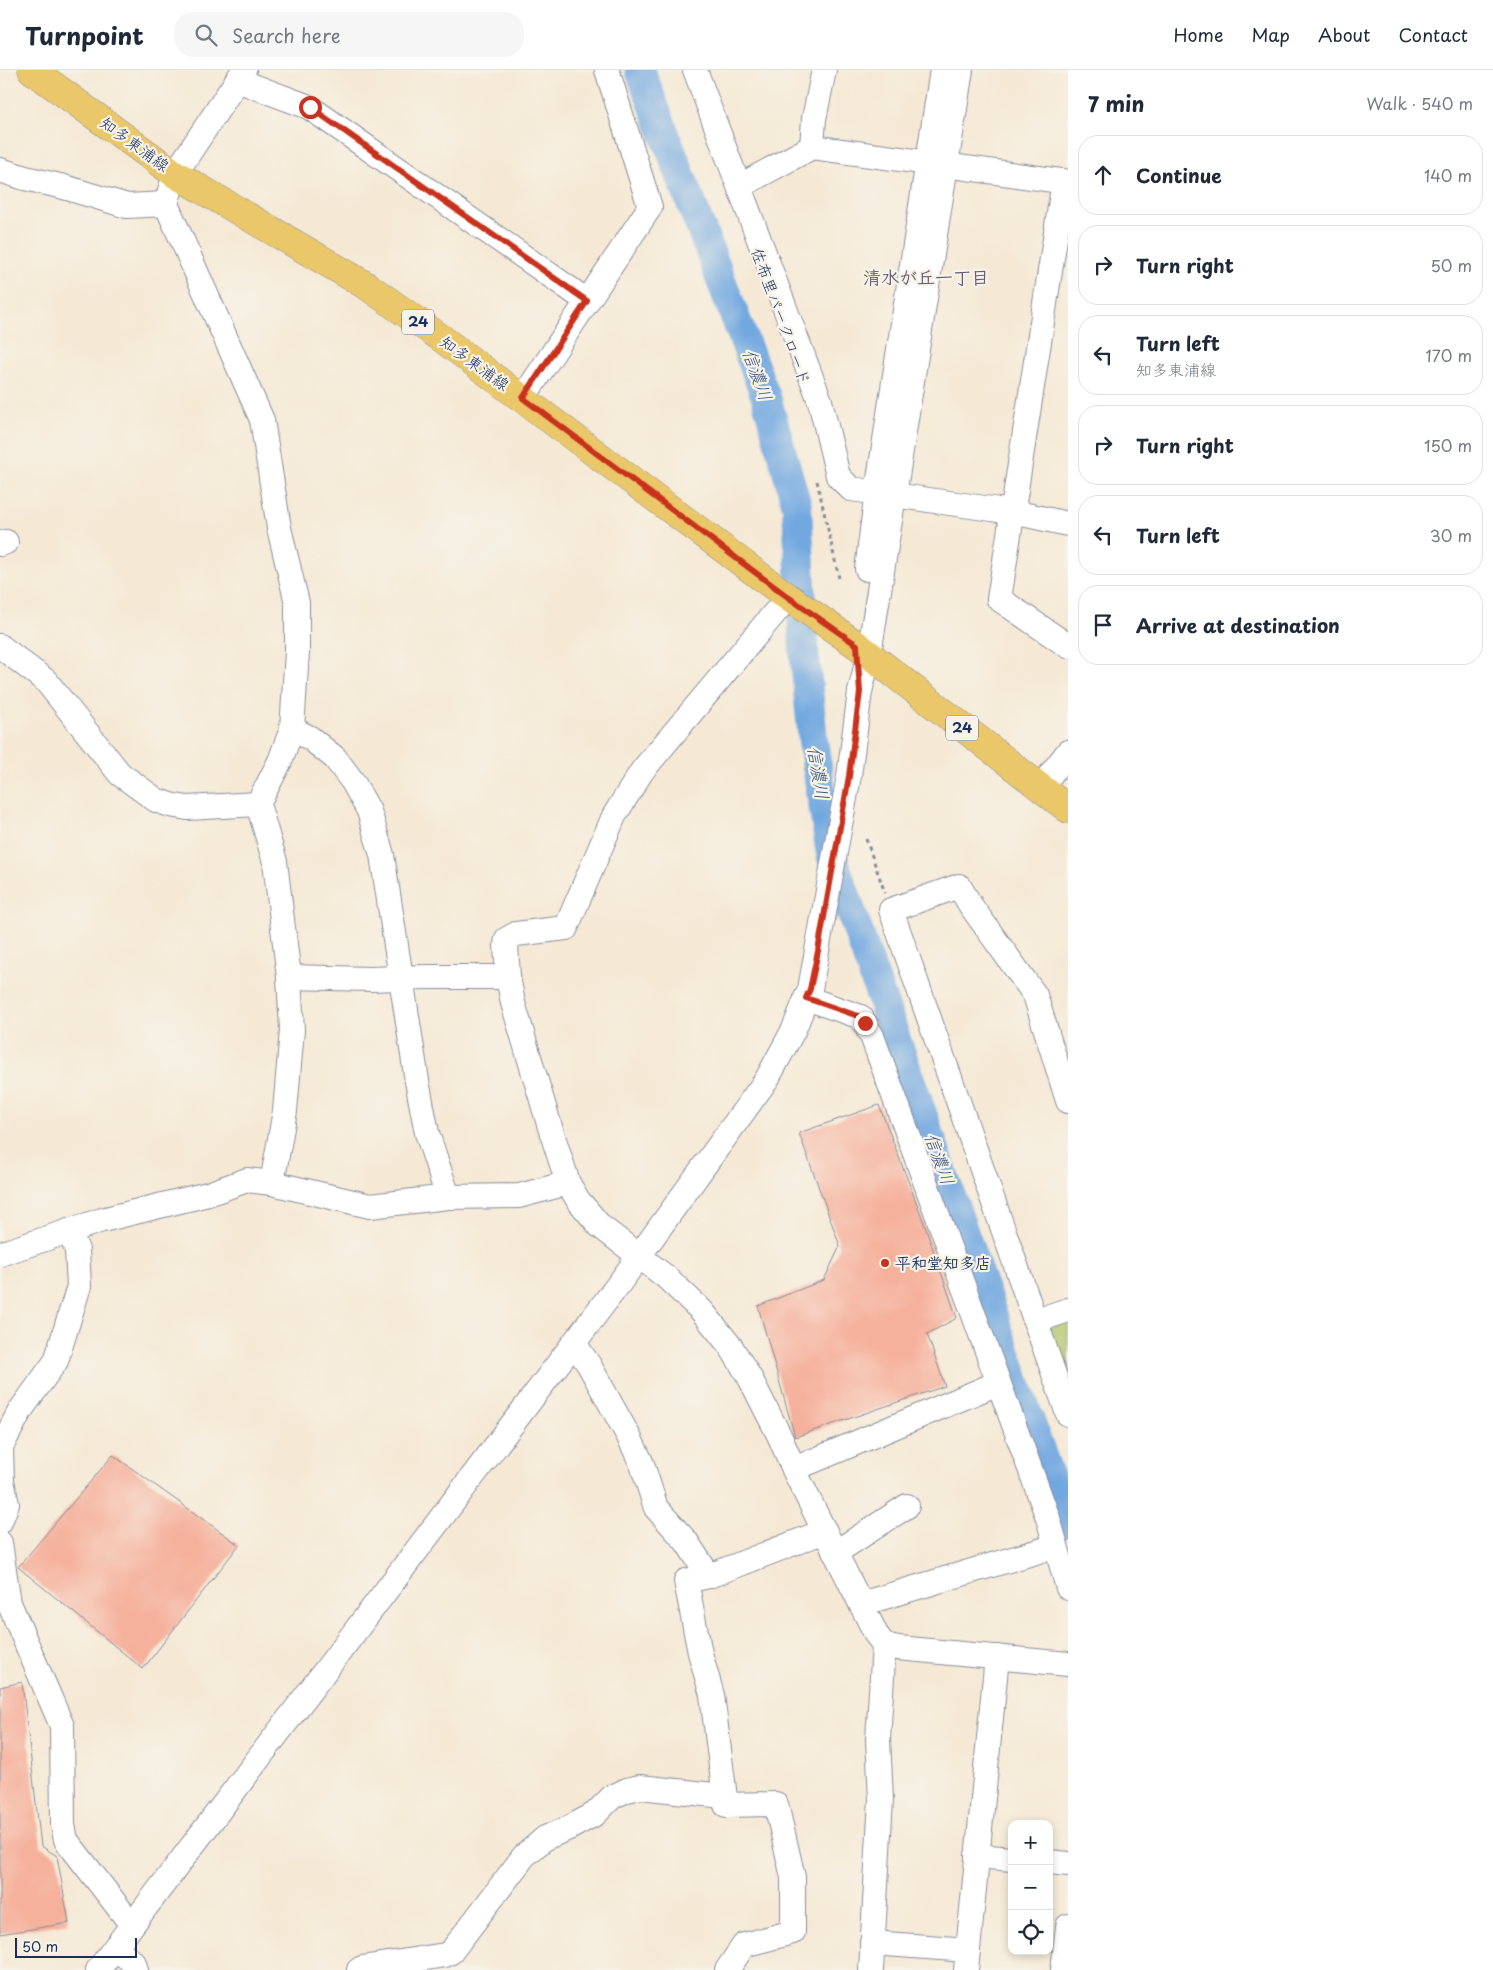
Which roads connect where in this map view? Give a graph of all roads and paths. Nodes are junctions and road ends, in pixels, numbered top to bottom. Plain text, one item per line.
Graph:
1 (32, 70) edge
2 (607, 70) edge
3 (695, 70) edge
4 (824, 70) edge
5 (942, 70) edge
6 (962, 70) edge
7 (241, 75) edge
8 (812, 147) junction
9 (937, 162) junction
10 (0, 170) edge
11 (175, 174) junction
12 (1066, 181) edge
13 (740, 186) junction
14 (166, 204) junction
15 (587, 301) junction
16 (523, 398) junction
17 (817, 480) dead end
18 (886, 493) junction
19 (1014, 512) junction
20 (1068, 524) edge
21 (839, 578) dead end
22 (788, 597) junction
23 (0, 646) edge
24 (1068, 646) edge
25 (863, 649) junction
26 (292, 729) junction
27 (1068, 752) edge
28 (1041, 787) junction
29 (258, 804) junction
30 (1068, 809) edge
31 (866, 839) dead end
32 (891, 910) junction
33 (290, 977) junction
34 (508, 977) junction
35 (402, 979) junction
36 (806, 998) junction
37 (1068, 1102) edge
38 (272, 1183) junction
39 (568, 1183) junction
40 (448, 1197) junction
41 (69, 1232) junction
42 (0, 1254) edge
43 (638, 1256) junction
44 (1068, 1310) edge
45 (1035, 1321) junction
46 (574, 1343) junction
47 (998, 1383) junction
48 (1068, 1414) edge
49 (794, 1469) junction
50 (907, 1507) dead end
51 (0, 1522) edge
52 (825, 1532) junction
53 (0, 1543) edge
54 (1056, 1546) junction
55 (836, 1553) junction
56 (708, 1576) junction
57 (1068, 1588) edge
58 (861, 1604) junction
59 (884, 1645) junction
60 (996, 1657) junction
61 (1068, 1664) edge
62 (723, 1796) junction
63 (977, 1856) junction
64 (1008, 1859) edge
65 (1053, 1862) edge
66 (1068, 1864) edge
67 (132, 1924) junction
68 (1068, 1926) edge
69 (872, 1943) junction
70 (114, 1948) junction
71 (967, 1960) edge
72 (98, 1970) edge
73 (136, 1970) edge
74 (359, 1970) edge
75 (728, 1970) edge
76 (870, 1970) edge
77 (1063, 1970) edge

1 - 11 main road, 知多東浦線 / 24
2 - 15 street
3 - 13 street
4 - 8 street
5 - 9 street
6 - 9 street
7 - 11 street
7 - 15 street
8 - 9 street
8 - 13 street
9 - 12 street
9 - 18 street
10 - 14 street
11 - 14 street
11 - 16 main road, 知多東浦線 / 24
12 - 19 street
13 - 18 street
14 - 26 street
15 - 16 street
16 - 22 main road, 知多東浦線 / 24
17 - 21 path
18 - 19 street
18 - 25 street
19 - 20 street
19 - 24 street
22 - 25 main road, 知多東浦線 / 24
22 - 34 street
23 - 29 street
25 - 28 main road, 知多東浦線 / 24
25 - 36 street
26 - 29 street
26 - 35 street
27 - 28 street
28 - 30 main road, 知多東浦線 / 24
29 - 33 street
31 - 32 path
32 - 37 street
32 - 45 street
33 - 35 street
33 - 38 street
34 - 35 street
34 - 39 street
35 - 40 street
36 - 43 street
36 - 47 street
38 - 40 street
38 - 41 street
39 - 40 street
39 - 43 street
41 - 42 street
41 - 51 street
43 - 46 street
43 - 49 street
44 - 45 street
45 - 48 street
46 - 56 street
46 - 67 street
47 - 49 street
47 - 54 street
49 - 52 street
50 - 55 street
52 - 55 street
52 - 56 street
53 - 67 street
54 - 57 street
54 - 58 street
55 - 58 street
56 - 62 street
58 - 59 street
59 - 60 street
59 - 69 street
60 - 61 street
60 - 63 street
62 - 74 street
62 - 75 street
63 - 64 street
63 - 71 street
65 - 66 street
67 - 70 street
68 - 77 street
69 - 71 street
69 - 76 street
70 - 72 street
70 - 73 street

